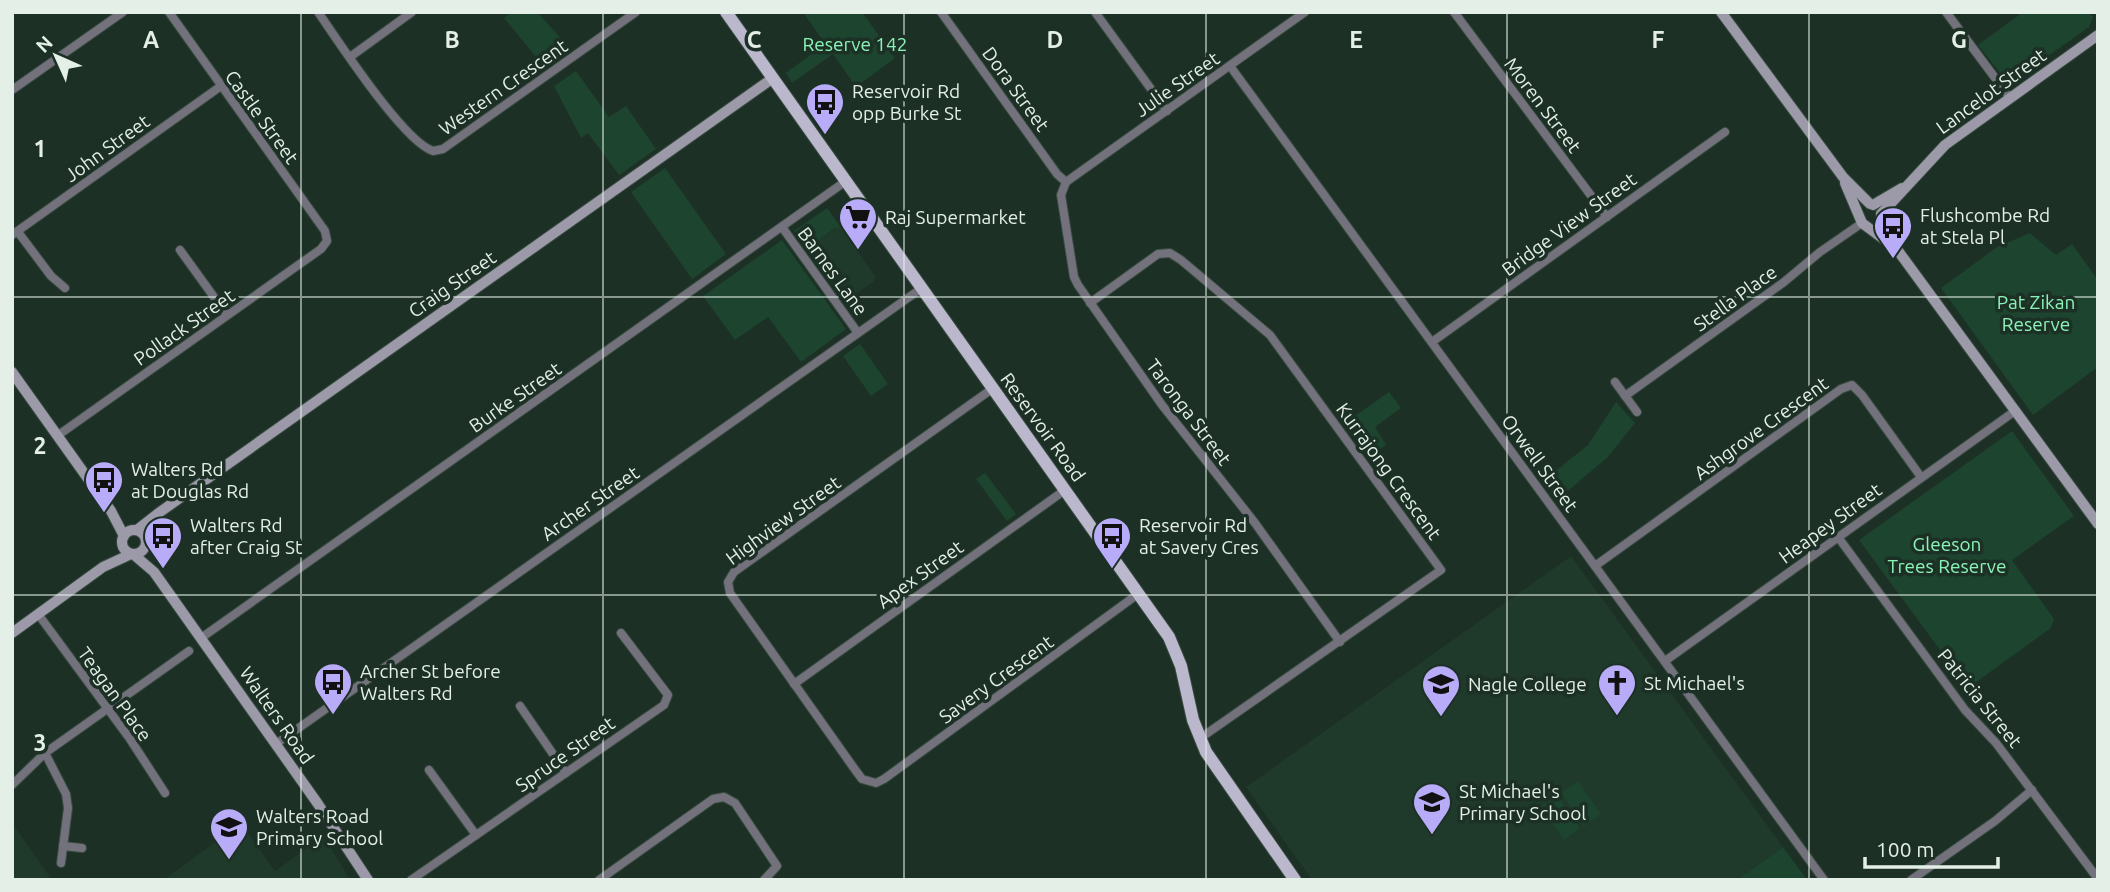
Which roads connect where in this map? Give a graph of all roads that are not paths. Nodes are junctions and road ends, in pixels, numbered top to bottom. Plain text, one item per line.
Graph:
1 (123, 12) edge
2 (169, 12) edge
3 (318, 12) edge
4 (412, 12) edge
5 (636, 12) edge
6 (726, 12) edge
7 (942, 12) edge
8 (1096, 12) edge
9 (1305, 12) edge
10 (1454, 12) edge
11 (1721, 12) edge
12 (1946, 12) edge
13 (2098, 35) edge
14 (350, 57) junction
15 (1230, 66) junction
16 (773, 78) junction
17 (221, 86) junction
18 (12, 90) edge
19 (2010, 98) junction
20 (1167, 111) junction
21 (1725, 132) dead end
22 (1843, 177) junction
23 (846, 181) junction
24 (1066, 181) junction
25 (1876, 210) junction
26 (1607, 217) junction
27 (1862, 221) junction
28 (782, 227) junction
29 (15, 234) edge
30 (327, 241) joint
31 (1896, 248) junction
32 (180, 250) dead end
33 (65, 288) dead end
34 (922, 288) junction
35 (1090, 303) junction
36 (227, 315) junction
37 (859, 333) junction
38 (1432, 342) junction
39 (12, 372) edge
40 (1615, 382) dead end
41 (992, 389) junction
42 (1625, 396) junction
43 (2015, 411) junction
44 (1637, 412) dead end
45 (57, 436) junction
46 (1921, 477) junction
47 (1065, 490) junction
48 (153, 519) junction
49 (2098, 524) edge
50 (129, 535) junction
51 (1838, 537) junction
52 (146, 542) junction
53 (132, 554) junction
54 (1595, 566) junction
55 (103, 567) junction
56 (154, 572) junction
57 (1138, 594) junction
58 (38, 614) junction
59 (12, 633) edge
60 (621, 633) dead end
61 (201, 638) junction
62 (1340, 642) junction
63 (190, 651) dead end
64 (1665, 661) junction
65 (794, 684) junction
66 (520, 706) dead end
67 (107, 709) junction
68 (1199, 740) junction
69 (276, 744) junction
70 (45, 753) junction
71 (429, 770) dead end
72 (566, 773) junction
73 (870, 783) joint
74 (12, 785) edge
75 (2032, 790) junction
76 (165, 793) dead end
77 (476, 835) junction
78 (63, 846) junction
79 (82, 848) dead end
80 (61, 863) dead end
81 (2098, 879) edge
82 (368, 880) edge
83 (411, 880) edge
84 (599, 880) edge
85 (764, 880) edge
86 (1295, 880) edge
87 (1824, 880) edge
88 (1911, 880) edge

1 - 18 street
2 - 17 street, Castle Street
3 - 14 street, Western Crescent
4 - 14 street
5 - 14 street, Western Crescent
6 - 16 main road, Reservoir Road
7 - 24 street, Dora Street
8 - 20 street
9 - 15 street, Julie Street
10 - 26 street, Moren Street
11 - 22 street
12 - 19 street
13 - 19 street, Lancelot Street
15 - 20 street, Julie Street
15 - 38 street, Orwell Street
16 - 23 main road, Reservoir Road
16 - 48 street, Craig Street
17 - 29 street, John Street
17 - 30 street, Castle Street
19 - 25 street, Lancelot Street
20 - 24 street, Julie Street
21 - 26 street, Bridge View Street
22 - 25 street
22 - 27 street
23 - 28 street, Burke Street
23 - 34 main road, Reservoir Road
24 - 35 street, Taronga Street
25 - 27 street, Lancelot Street
25 - 27 street
25 - 31 street
26 - 38 street, Bridge View Street
27 - 31 street
27 - 42 street, Stella Place
28 - 37 street, Barnes Lane
28 - 61 street, Burke Street
29 - 33 street
30 - 36 street, Pollack Street
31 - 43 street
32 - 36 street
34 - 37 street, Archer Street
34 - 41 main road, Reservoir Road
35 - 62 street, Taronga Street
35 - 62 street, Kurrajong Crescent
36 - 45 street, Pollack Street
37 - 69 street, Archer Street
38 - 54 street, Orwell Street
39 - 45 street
40 - 42 street
41 - 47 main road, Reservoir Road
41 - 65 street, Highview Street
42 - 44 street
43 - 46 street, Heapey Street
43 - 49 street
45 - 50 street
46 - 51 street, Heapey Street
46 - 54 street, Ashgrove Crescent
47 - 57 main road, Reservoir Road
47 - 65 street, Apex Street
48 - 50 street, Craig Street
48 - 52 street
50 - 52 street
50 - 53 street, Walters Road
50 - 55 street, Craig Street
51 - 64 street, Heapey Street
51 - 75 street, Patricia Street
52 - 53 street
52 - 56 street, Walters Road
53 - 55 street
53 - 56 street, Walters Road
54 - 64 street, Orwell Street
55 - 58 street
56 - 61 street, Walters Road
57 - 68 main road, Reservoir Road
57 - 73 street, Savery Crescent
58 - 59 street
58 - 67 street, Teagan Place
60 - 72 street, Spruce Street
61 - 69 street, Walters Road
62 - 68 street, Kurrajong Crescent
63 - 67 street
64 - 87 street, Orwell Street
65 - 73 street, Highview Street
66 - 72 street
67 - 70 street
67 - 76 street, Teagan Place
68 - 86 main road, Reservoir Road
69 - 82 street, Walters Road
70 - 74 street
70 - 78 street
71 - 77 street
72 - 77 street, Spruce Street
75 - 81 street, Patricia Street
75 - 88 street
77 - 83 street, Spruce Street
78 - 79 street
78 - 80 street
84 - 85 street

